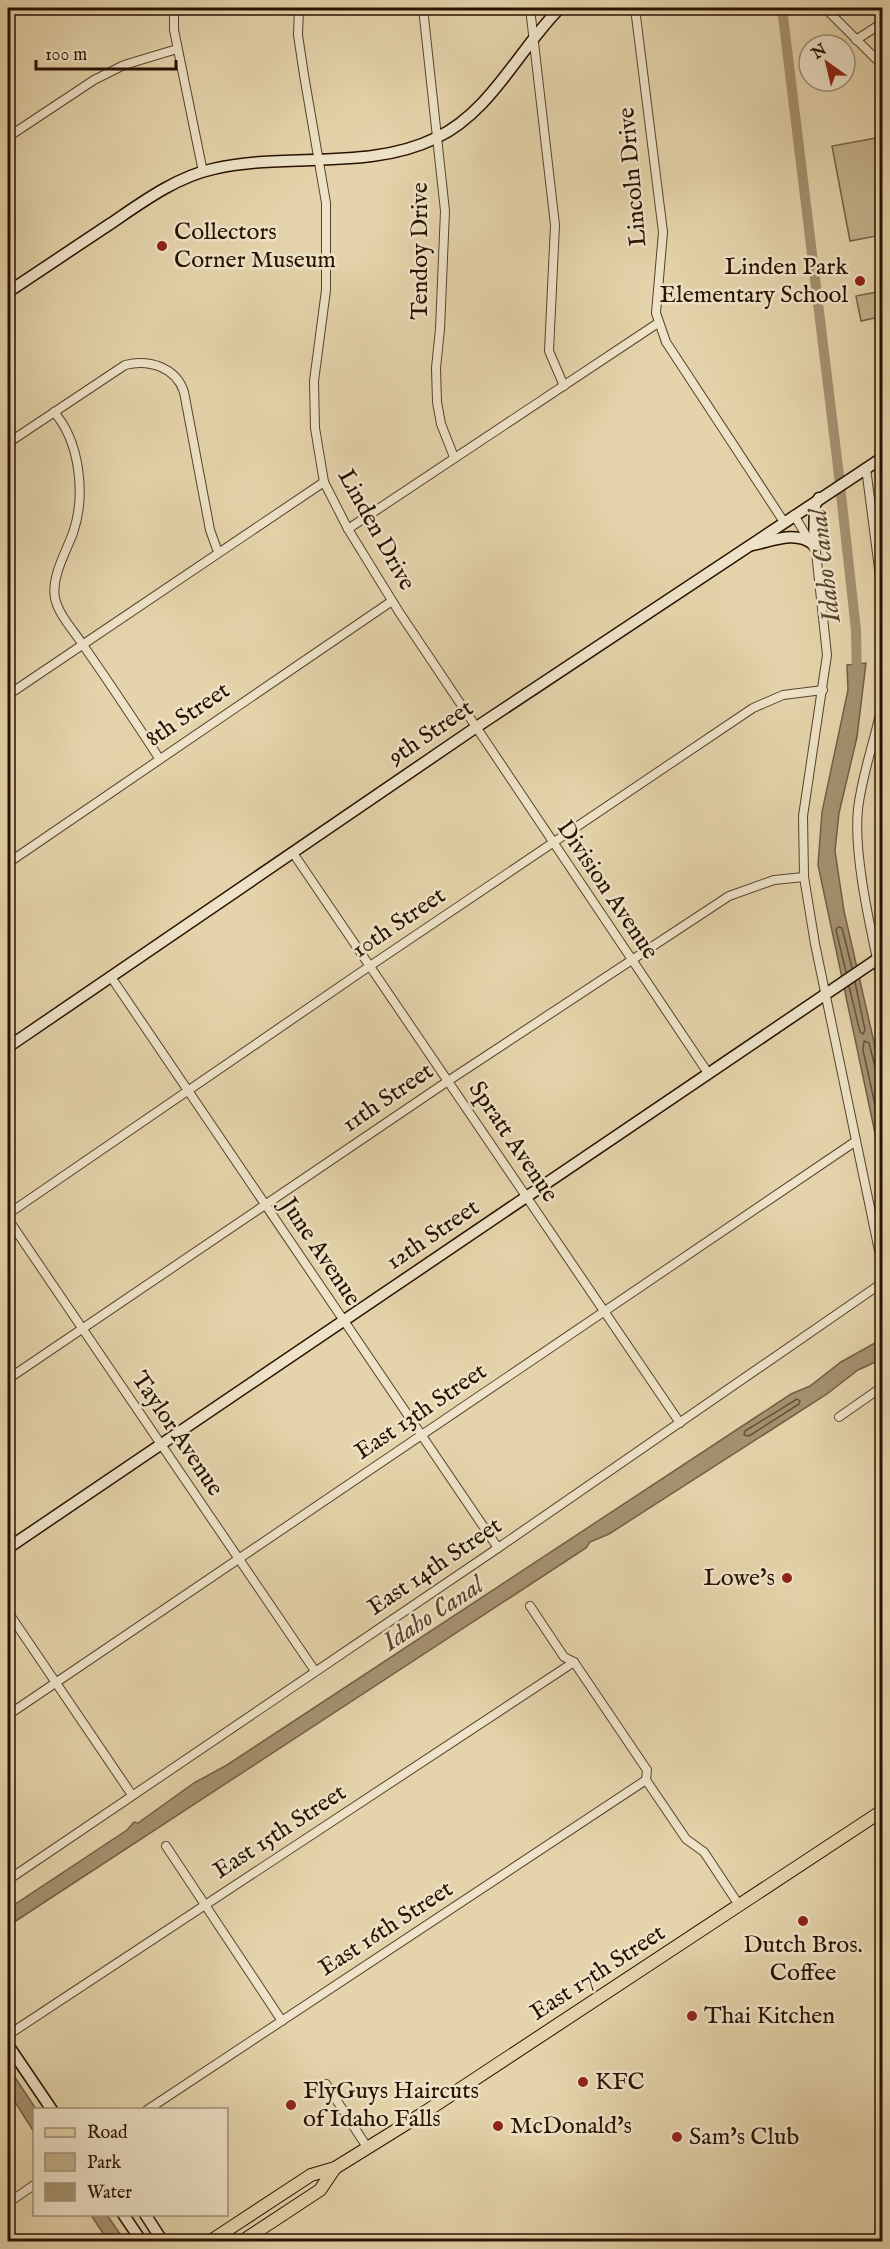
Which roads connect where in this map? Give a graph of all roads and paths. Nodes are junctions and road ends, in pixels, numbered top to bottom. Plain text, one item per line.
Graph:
1 (174, 8) edge
2 (299, 8) edge
3 (423, 8) edge
4 (530, 8) edge
5 (560, 8) edge
6 (635, 8) edge
7 (825, 8) edge
8 (882, 23) edge
9 (849, 33) edge
10 (857, 39) edge
11 (533, 40) junction
12 (857, 41) edge
13 (177, 49) junction
14 (882, 65) edge
15 (8, 137) edge
16 (435, 139) junction
17 (320, 159) junction
18 (203, 172) junction
19 (8, 292) edge
20 (658, 323) junction
21 (564, 386) junction
22 (54, 411) junction
23 (8, 443) edge
24 (454, 457) junction
25 (882, 458) edge
26 (866, 468) junction
27 (324, 482) junction
28 (820, 498) junction
29 (794, 515) junction
30 (784, 522) junction
31 (348, 529) junction
32 (814, 545) junction
33 (745, 547) junction
34 (218, 552) junction
35 (882, 592) edge
36 (392, 601) junction
37 (82, 644) junction
38 (823, 690) junction
39 (8, 695) edge
40 (882, 707) edge
41 (475, 728) junction
42 (159, 758) junction
43 (552, 844) junction
44 (293, 853) junction
45 (8, 863) edge
46 (804, 877) junction
47 (881, 958) edge
48 (632, 961) junction
49 (371, 965) junction
50 (111, 977) junction
51 (882, 982) edge
52 (826, 994) junction
53 (8, 1045) edge
54 (708, 1073) junction
55 (448, 1081) junction
56 (188, 1090) junction
57 (856, 1141) junction
58 (526, 1197) junction
59 (264, 1205) junction
60 (8, 1214) edge
61 (8, 1220) edge
62 (882, 1265) edge
63 (882, 1283) edge
64 (604, 1311) junction
65 (344, 1320) junction
66 (81, 1329) junction
67 (8, 1379) edge
68 (882, 1387) edge
69 (839, 1417) dead end
70 (680, 1423) junction
71 (421, 1437) junction
72 (161, 1444) junction
73 (8, 1548) edge
74 (498, 1548) junction
75 (239, 1560) junction
76 (530, 1606) dead end
77 (8, 1612) edge
78 (574, 1662) junction
79 (315, 1671) junction
80 (54, 1683) junction
81 (8, 1715) edge
82 (646, 1780) junction
83 (132, 1795) junction
84 (882, 1811) edge
85 (166, 1846) dead end
86 (8, 1880) edge
87 (204, 1905) junction
88 (739, 1905) junction
89 (282, 2020) junction
90 (8, 2035) edge
91 (8, 2045) edge
92 (326, 2084) dead end
93 (51, 2108) edge
94 (149, 2108) edge
95 (367, 2147) junction
96 (335, 2168) junction
97 (33, 2186) edge
98 (8, 2203) edge
99 (124, 2216) edge
100 (146, 2216) edge
101 (142, 2241) edge
102 (164, 2241) edge
103 (209, 2241) edge
104 (241, 2241) edge

1 - 13 street
2 - 17 street, Linden Drive
3 - 16 street, Tendoy Drive
4 - 11 street
5 - 11 street
6 - 20 street, Lincoln Drive
7 - 9 street
8 - 10 street
11 - 16 street
11 - 21 street
12 - 14 street
13 - 15 street
13 - 18 street
16 - 17 street
16 - 24 street, Tendoy Drive
17 - 18 street
17 - 27 street, Linden Drive
18 - 19 street
20 - 21 street
20 - 30 street, Lincoln Drive
21 - 24 street
22 - 23 street
22 - 34 street
22 - 37 street
24 - 31 street
25 - 26 street, 9th Street
26 - 28 street, 9th Street
26 - 35 street
27 - 31 street, Linden Drive
27 - 34 street
28 - 29 street, 9th Street
28 - 32 street
29 - 30 street, 9th Street
29 - 32 street
30 - 33 street, 9th Street
31 - 36 street, Linden Drive
32 - 33 street
32 - 38 street
33 - 41 street, 9th Street
34 - 37 street
36 - 41 street, Linden Drive
36 - 42 street, 8th Street
37 - 39 street
37 - 42 street
38 - 43 street, 10th Street
38 - 46 street
40 - 47 street
41 - 43 street, Division Avenue
41 - 44 street, 9th Street
42 - 45 street, 8th Street
43 - 48 street, Division Avenue
43 - 49 street, 10th Street
44 - 49 street, Spratt Avenue
44 - 50 street, 9th Street
46 - 48 street, 11th Street
46 - 52 street
47 - 51 street
47 - 52 street, 12th Street
48 - 54 street, Division Avenue
48 - 55 street, 11th Street
49 - 55 street, Spratt Avenue
49 - 56 street, 10th Street
50 - 53 street, 9th Street
50 - 56 street, June Avenue
52 - 54 street, 12th Street
52 - 57 street
54 - 58 street, 12th Street
55 - 58 street, Spratt Avenue
55 - 59 street, 11th Street
56 - 59 street, June Avenue
56 - 60 street, 10th Street
57 - 62 street
57 - 64 street, East 13th Street
58 - 64 street, Spratt Avenue
58 - 65 street, 12th Street
59 - 65 street, June Avenue
59 - 66 street, 11th Street
61 - 66 street, Taylor Avenue
63 - 70 street, East 14th Street
64 - 70 street, Spratt Avenue
64 - 71 street, East 13th Street
65 - 71 street, June Avenue
65 - 72 street, 12th Street
66 - 67 street, 11th Street
66 - 72 street, Taylor Avenue
68 - 69 street
70 - 74 street, East 14th Street
71 - 74 street, June Avenue
71 - 75 street, East 13th Street
72 - 73 street, 12th Street
72 - 75 street, Taylor Avenue
74 - 79 street, East 14th Street
75 - 79 street, Taylor Avenue
75 - 80 street, East 13th Street
76 - 78 street
77 - 80 street
78 - 82 street
78 - 87 street, East 15th Street
79 - 83 street, East 14th Street
80 - 81 street, East 13th Street
80 - 83 street
82 - 88 street
82 - 89 street, East 16th Street
83 - 86 street, East 14th Street
84 - 88 main road, East 17th Street
85 - 87 street
87 - 89 street
87 - 90 street, East 15th Street
88 - 95 main road, East 17th Street
89 - 94 street, East 16th Street
91 - 93 street
92 - 95 street
95 - 96 main road, East 17th Street
96 - 103 main road, East 17th Street
96 - 104 main road, East 17th Street
97 - 98 street
99 - 101 street
100 - 102 street

